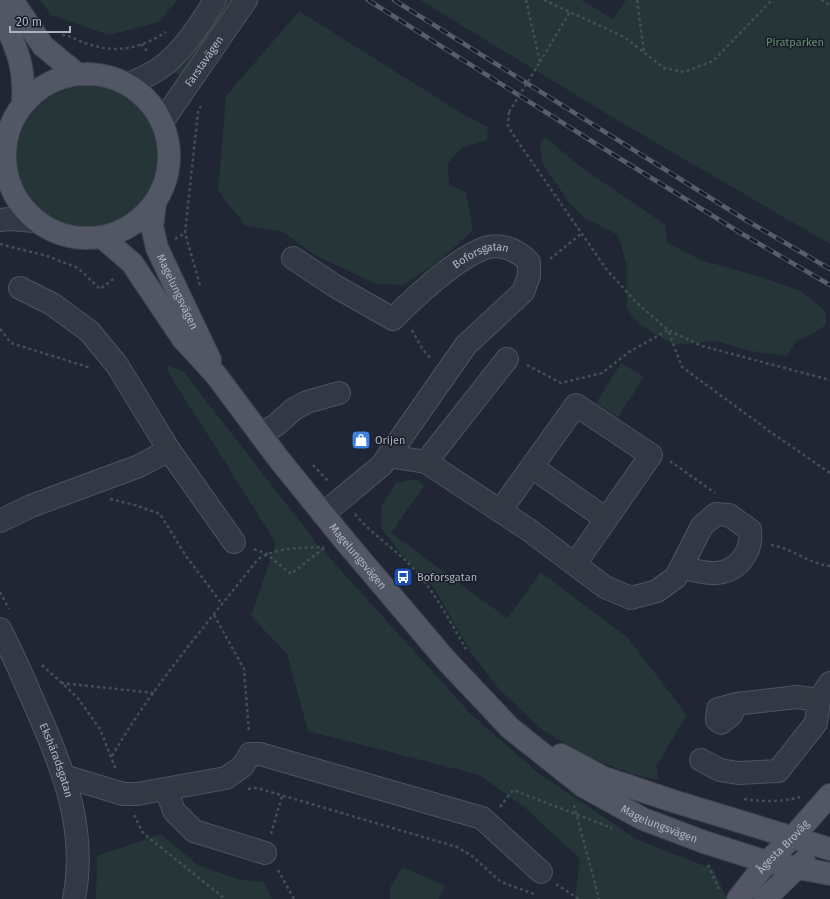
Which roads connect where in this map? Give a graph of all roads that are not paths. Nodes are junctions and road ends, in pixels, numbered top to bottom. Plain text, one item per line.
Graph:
1 (12, 0) edge
2 (215, 0) edge
3 (246, 0) edge
4 (0, 11) edge
5 (76, 73) junction
6 (129, 84) junction
7 (23, 101) junction
8 (162, 122) junction
9 (2, 174) edge
10 (155, 204) junction
11 (0, 220) edge
12 (34, 221) junction
13 (103, 238) junction
14 (293, 258) dead end
15 (20, 288) dead end
16 (507, 359) road end
17 (216, 375) junction
18 (340, 393) dead end
19 (260, 434) junction
20 (169, 450) junction
21 (388, 456) junction
22 (426, 462) junction
23 (532, 467) junction
24 (500, 511) junction
25 (323, 514) junction
26 (606, 519) junction
27 (0, 521) edge
28 (234, 542) dead end
29 (574, 564) junction
30 (681, 567) junction
31 (5, 621) edge
32 (824, 691) edge
33 (736, 704) dead end
34 (510, 728) junction
35 (701, 760) dead end
36 (64, 776) junction
37 (166, 789) junction
38 (825, 801) edge
39 (793, 837) junction
40 (827, 844) edge
41 (265, 853) road end
42 (767, 862) junction
43 (796, 868) junction
44 (830, 874) edge
45 (545, 885) road end
46 (730, 896) edge
47 (74, 899) edge
48 (765, 899) edge

1 - 5 main road
2 - 6 street
3 - 8 street, Farstavägen
4 - 7 main road
5 - 6 main road
5 - 7 main road
6 - 8 main road
7 - 9 main road
8 - 10 main road
9 - 12 main road
10 - 13 main road
10 - 17 main road, Magelungsvägen
11 - 12 street
12 - 13 main road
13 - 17 main road, Magelungsvägen
14 - 21 street, Boforsgatan
15 - 20 street
16 - 22 street
17 - 19 main road, Magelungsvägen
18 - 19 street
19 - 25 main road, Magelungsvägen
20 - 27 street
20 - 28 street
21 - 22 street
21 - 25 street
22 - 24 street
23 - 24 street
23 - 26 street
23 - 26 street
24 - 29 street
25 - 34 main road, Magelungsvägen
26 - 29 street
29 - 30 street
30 - 30 street
31 - 36 street, Ekshäradsgatan
32 - 33 street
32 - 35 street
34 - 39 main road, Magelungsvägen
34 - 42 main road, Magelungsvägen
36 - 37 street
36 - 47 street, Ekshäradsgatan
37 - 41 street
37 - 45 street
38 - 39 main road, Ågesta Broväg
39 - 40 main road, Magelungsvägen
39 - 42 main road, Ågesta Broväg
40 - 43 main road, Ågesta Broväg
42 - 43 main road, Magelungsvägen
42 - 46 main road, Ågesta Broväg
43 - 44 main road, Magelungsvägen
43 - 48 main road, Ågesta Broväg

